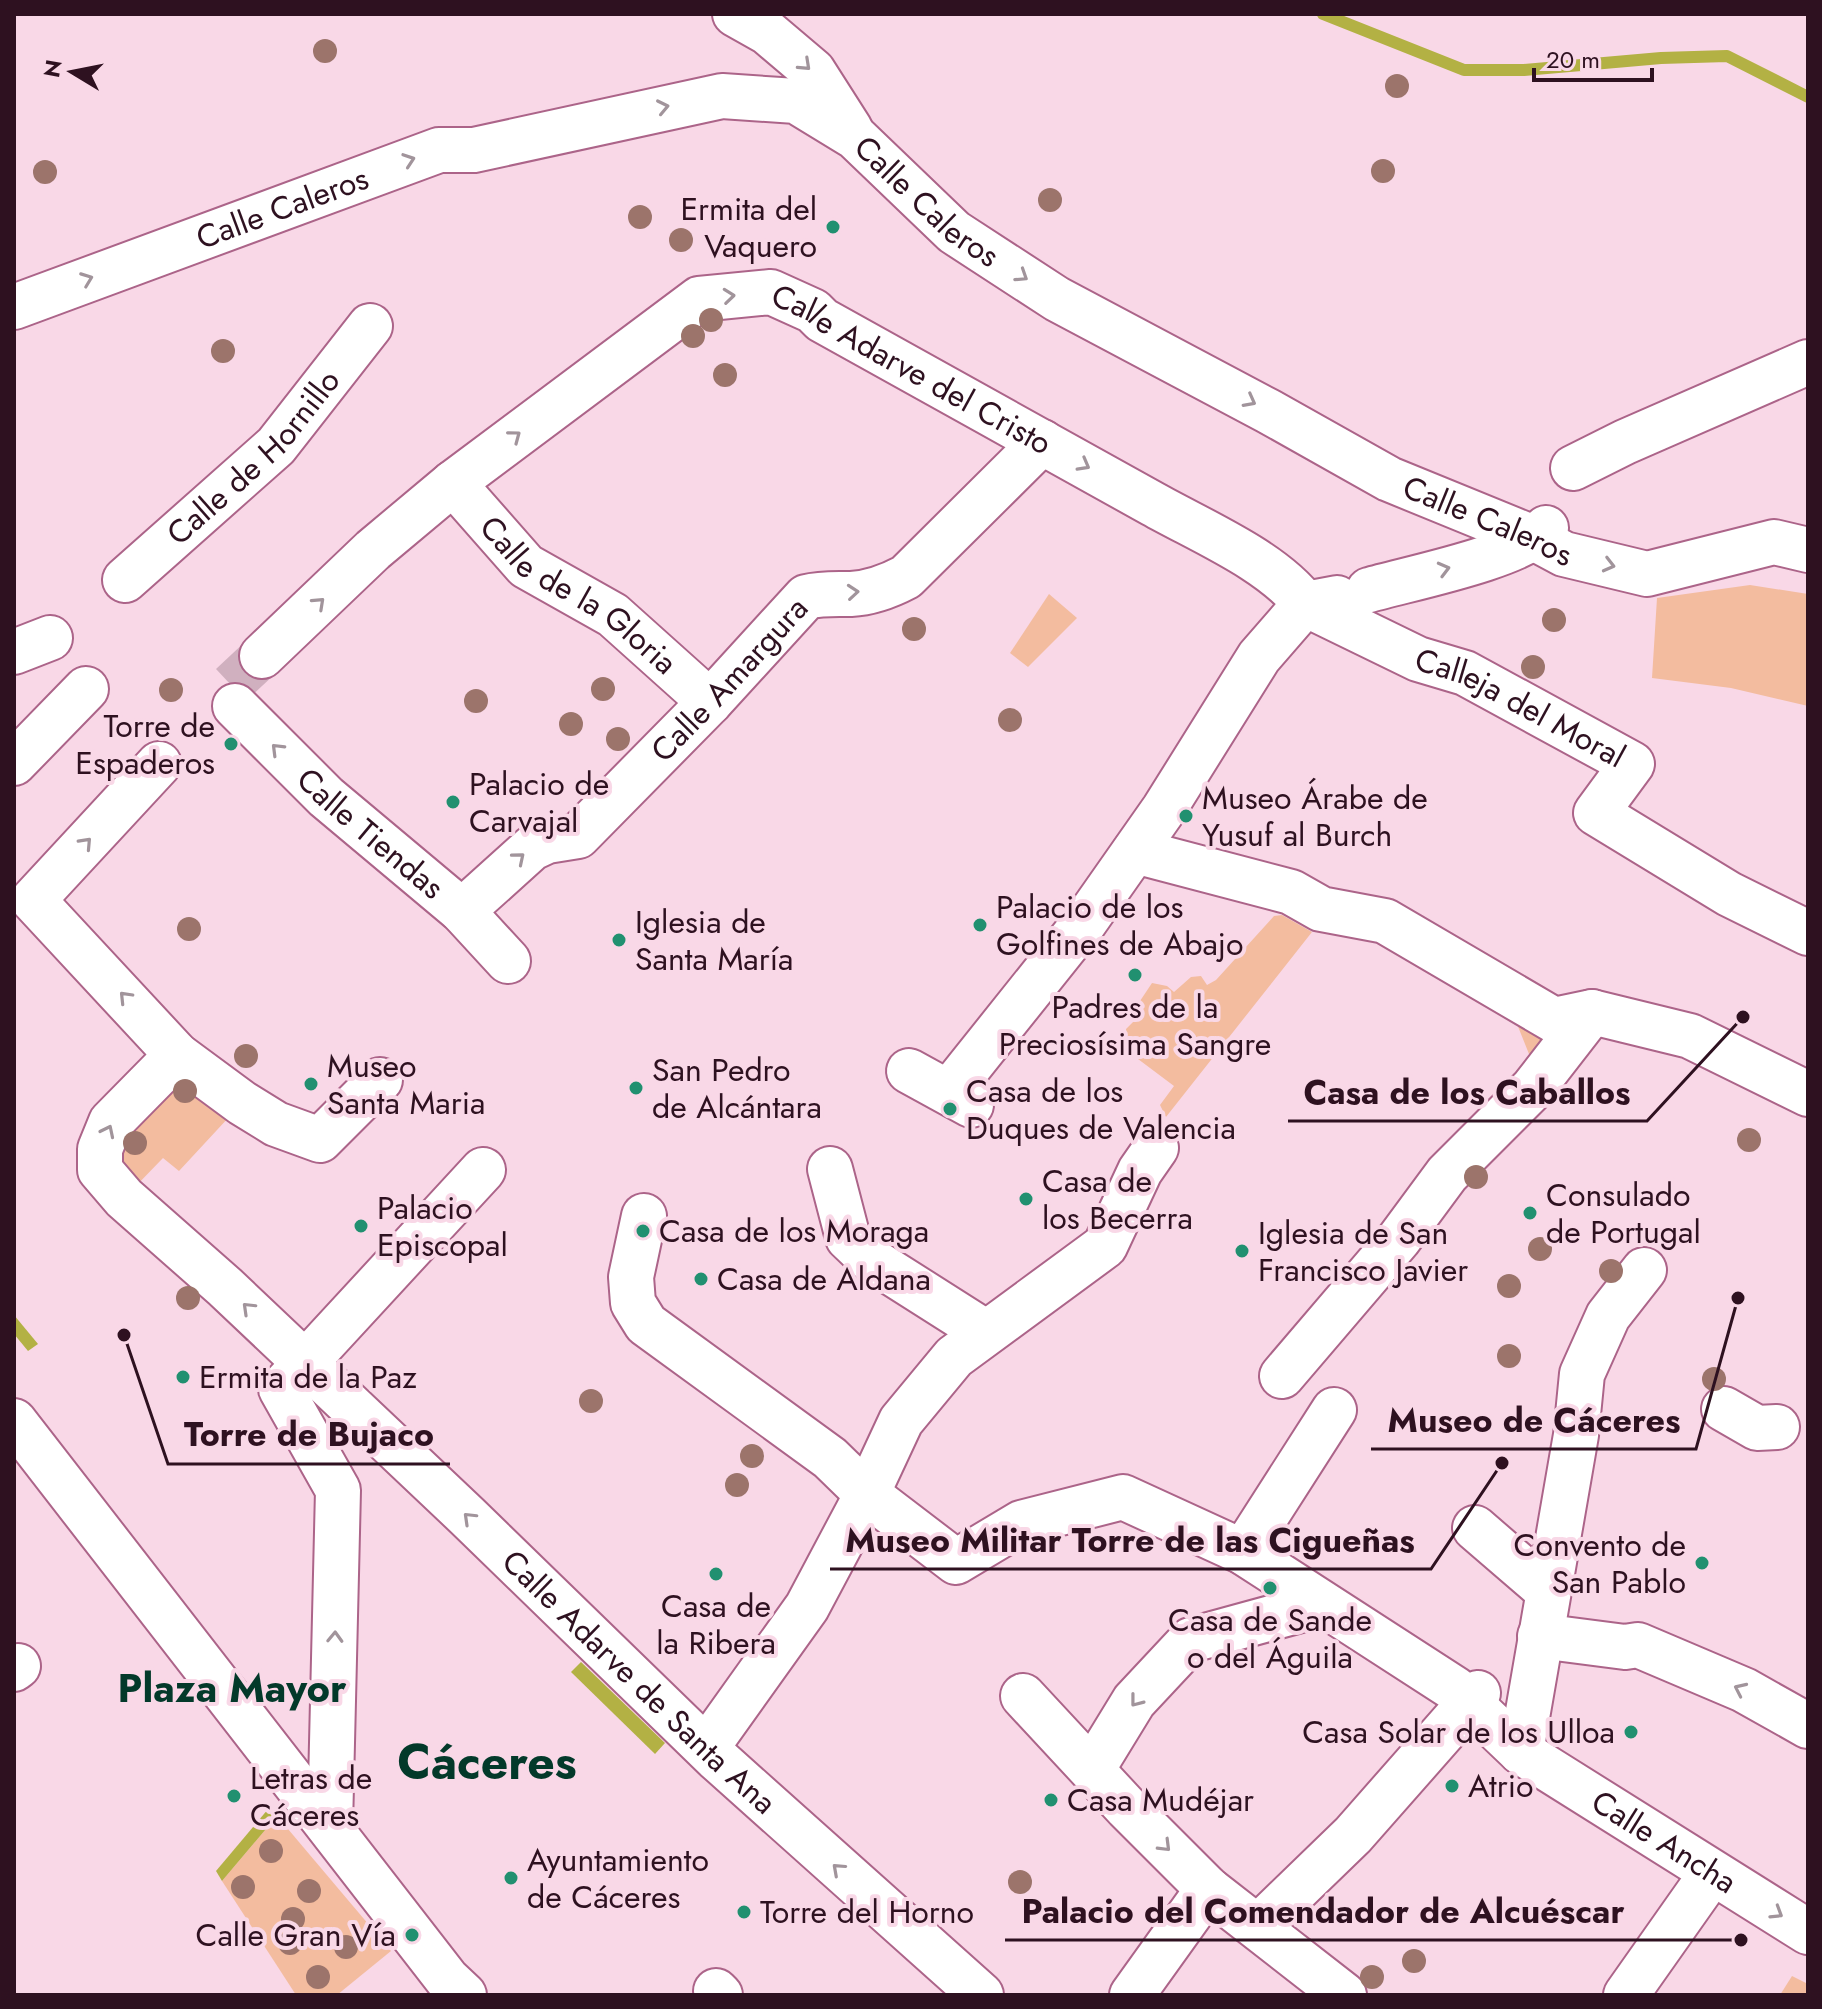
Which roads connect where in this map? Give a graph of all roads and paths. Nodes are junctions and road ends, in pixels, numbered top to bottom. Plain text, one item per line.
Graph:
1 (740, 16) edge
2 (855, 137) junction
3 (14, 307) edge
4 (370, 326) dead end
5 (1808, 362) edge
6 (1042, 442) junction
7 (1573, 468) dead end
8 (453, 483) junction
9 (1543, 532) junction
10 (1808, 550) edge
11 (125, 580) dead end
12 (1337, 597) junction
13 (262, 656) tunnel mouth
14 (86, 689) dead end
15 (710, 702) junction
16 (235, 706) dead end
17 (14, 763) edge
18 (159, 764) dead end
19 (1135, 851) junction
20 (462, 911) junction
21 (1808, 933) edge
22 (508, 961) dead end
23 (1592, 1012) junction
24 (177, 1055) junction
25 (909, 1071) dead end
26 (380, 1080) dead end
27 (1808, 1094) edge
28 (1156, 1148) dead end
29 (830, 1169) dead end
30 (483, 1170) dead end
31 (644, 1216) dead end
32 (1644, 1270) dead end
33 (985, 1332) junction
34 (304, 1362) junction
35 (1282, 1376) dead end
36 (1724, 1409) dead end
37 (1334, 1410) dead end
38 (14, 1421) edge
39 (1777, 1427) dead end
40 (867, 1494) junction
41 (1475, 1528) dead end
42 (1243, 1552) junction
43 (1548, 1591) junction
44 (1322, 1604) junction
45 (1540, 1636) junction
46 (1023, 1696) dead end
47 (1474, 1697) junction
48 (1808, 1726) edge
49 (707, 1747) junction
50 (1521, 1752) junction
51 (1093, 1768) junction
52 (330, 1827) junction
53 (1712, 1873) junction
54 (1208, 1889) junction
55 (1258, 1927) junction
56 (1808, 1932) edge
57 (455, 1987) edge
58 (981, 1995) edge
59 (1132, 1995) edge
60 (1344, 1995) edge
61 (1626, 1995) edge

1 -> 2 street
3 -> 2 street, Calle Caleros
2 -> 9 street, Calle Caleros
4 - 11 street, Calle de Hornillo
5 - 7 street
8 -> 6 street, Calle Adarve del Cristo
6 -> 12 street, Calle Adarve del Cristo
15 -> 6 street, Calle Amargura
13 -> 8 street, Calle Adarve del Cristo
8 - 15 street, Calle de la Gloria
9 -> 10 street, Calle Caleros
12 -> 9 street
12 - 19 street
12 - 21 street, Calleja del Moral
14 - 17 street
20 -> 15 street, Calle Amargura
20 -> 16 street, Calle Tiendas
24 -> 18 street
19 - 23 street
19 - 25 street
20 - 22 street, Calle Tiendas
23 - 27 street
23 - 35 street
24 - 26 street
34 -> 24 street, Calle Adarve de Santa Ana
28 - 33 street
29 - 33 street
30 - 34 street
31 - 40 street
32 - 43 street
33 - 40 street
49 -> 34 street, Calle Adarve de Santa Ana
52 -> 34 street
36 - 39 street
37 - 42 street
38 - 52 street
40 - 42 street, Calle Ancha
40 - 49 street
41 - 43 street
42 - 44 street, Calle Ancha
43 - 45 street
44 - 47 street, Calle Ancha
44 -> 51 street
48 -> 45 street
45 - 50 street
46 - 51 street
47 - 50 street, Calle Ancha
47 - 55 street
58 -> 49 street, Calle Adarve de Santa Ana
50 - 53 street, Calle Ancha
51 -> 54 street
52 - 57 street
53 -> 56 street, Calle Ancha
53 - 61 street
54 - 55 street
54 - 59 street
55 - 60 street

